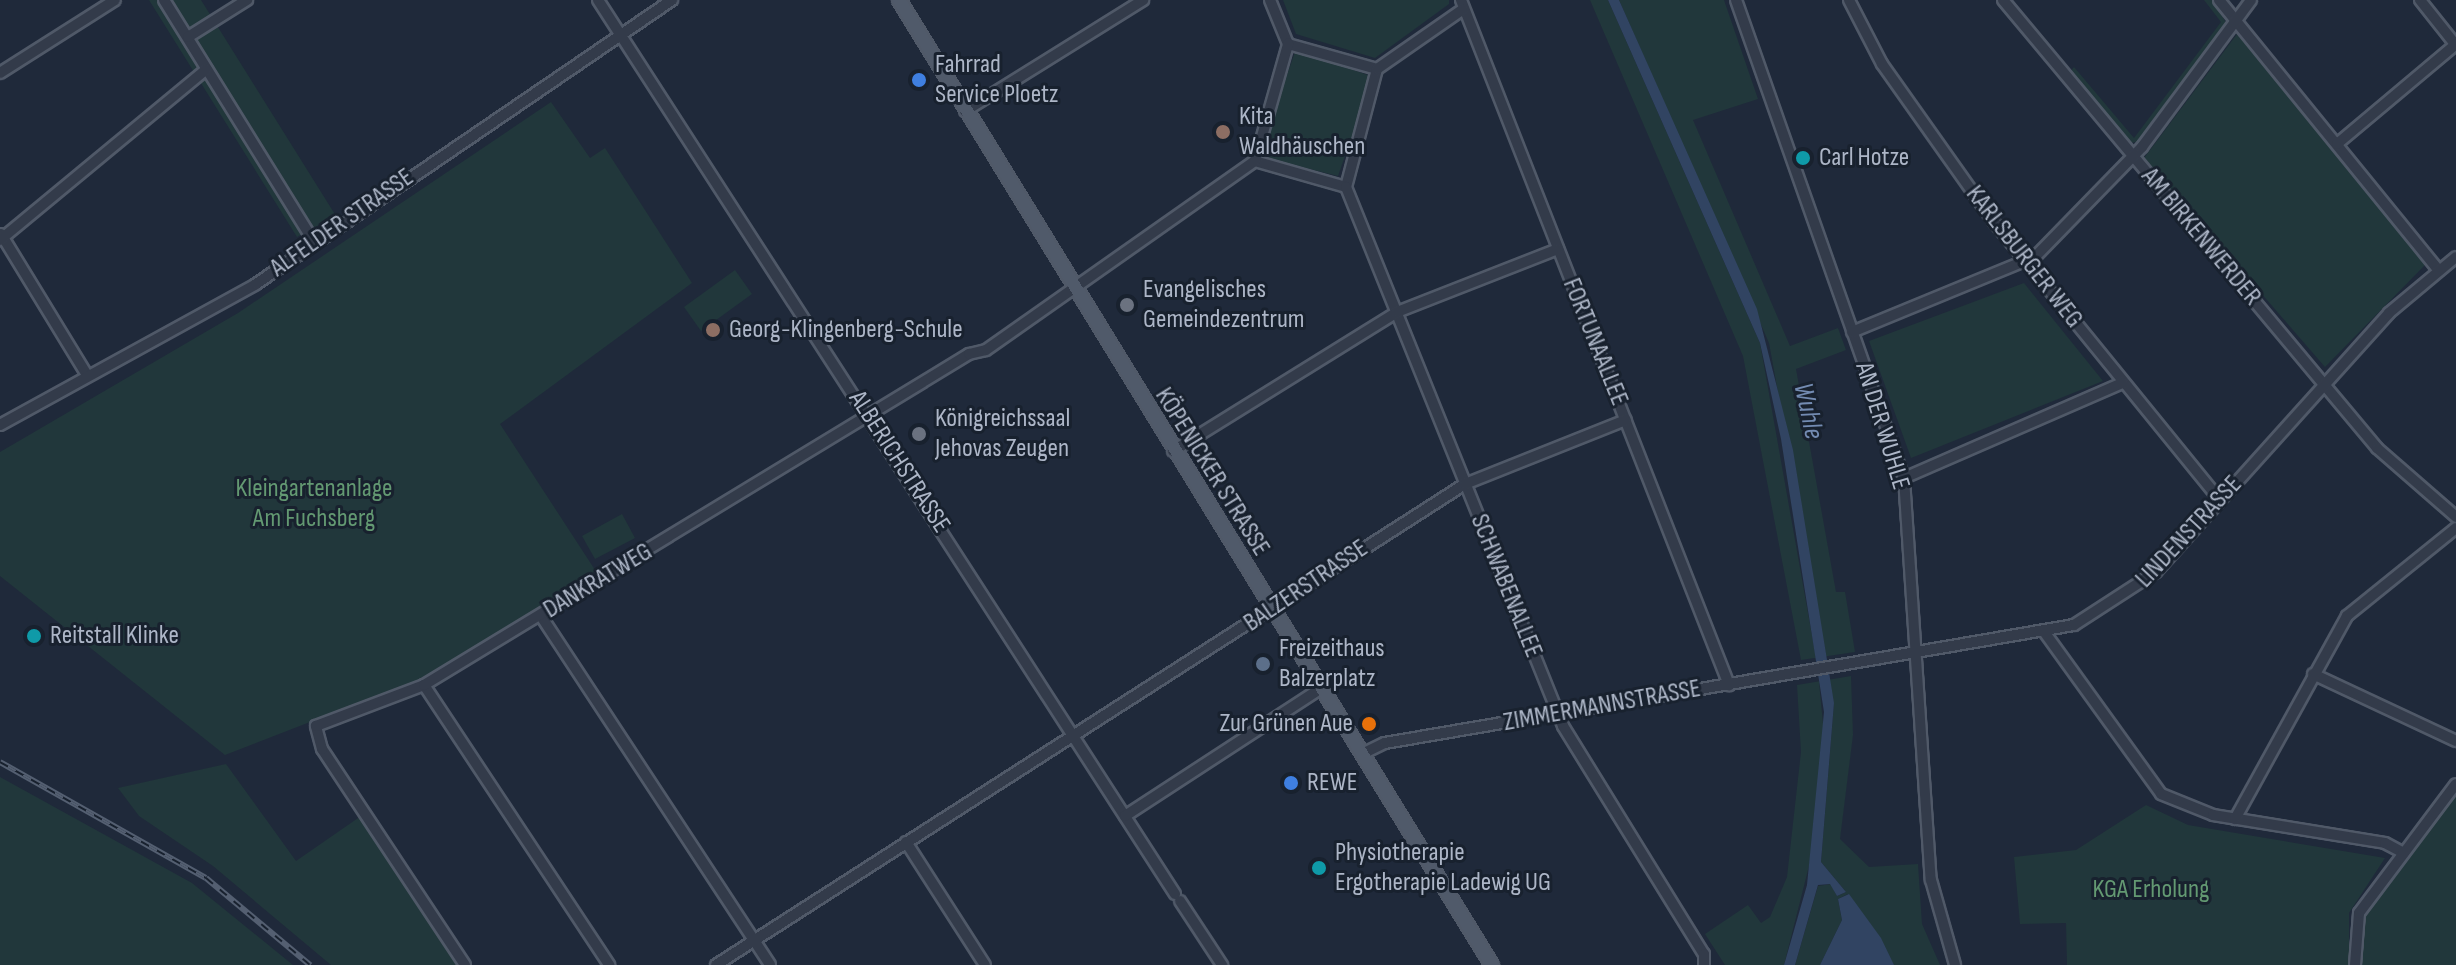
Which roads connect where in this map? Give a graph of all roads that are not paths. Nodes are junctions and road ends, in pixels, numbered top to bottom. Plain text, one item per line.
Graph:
1 (115, 0) edge
2 (164, 0) edge
3 (247, 0) edge
4 (598, 0) edge
5 (672, 0) edge
6 (899, 0) edge
7 (1143, 0) edge
8 (1270, 0) edge
9 (1736, 0) edge
10 (1849, 0) edge
11 (2003, 0) edge
12 (2219, 0) edge
13 (2251, 0) edge
14 (2420, 0) edge
15 (1462, 5) edge
16 (2236, 21) junction
17 (619, 34) junction
18 (188, 37) junction
19 (1288, 44) junction
20 (2456, 44) edge
21 (207, 69) junction
22 (1377, 69) junction
23 (0, 73) edge
24 (965, 111) junction
25 (2337, 144) junction
26 (2133, 156) junction
27 (1255, 161) junction
28 (1346, 187) junction
29 (1, 237) edge
30 (314, 242) junction
31 (1558, 249) junction
32 (2456, 257) edge
33 (2026, 264) junction
34 (2437, 268) junction
35 (1074, 291) junction
36 (1397, 312) junction
37 (1852, 332) junction
38 (87, 375) junction
39 (2123, 383) junction
40 (2324, 384) junction
41 (869, 417) junction
42 (1626, 420) junction
43 (0, 425) edge
44 (1173, 451) junction
45 (1904, 478) junction
46 (1465, 484) junction
47 (2220, 500) junction
48 (2456, 517) edge
49 (2456, 528) edge
50 (1270, 608) junction
51 (541, 616) junction
52 (2045, 633) junction
53 (1916, 653) junction
54 (1844, 665) joint
55 (2313, 674) junction
56 (424, 685) junction
57 (1729, 685) junction
58 (1321, 688) junction
59 (1558, 714) junction
60 (1073, 733) junction
61 (2456, 741) edge
62 (1362, 754) junction
63 (2456, 784) edge
64 (1125, 816) junction
65 (2235, 819) junction
66 (906, 842) junction
67 (2404, 853) junction
68 (754, 941) junction
69 (465, 965) edge
70 (609, 965) edge
71 (716, 965) edge
72 (770, 965) edge
73 (985, 965) edge
74 (1222, 965) edge
75 (1492, 965) edge
76 (1704, 965) edge
77 (1955, 965) edge
78 (2355, 965) edge

1 - 23 street
2 - 18 street
3 - 18 street
4 - 17 street, ALBERICHSTRASSE
5 - 17 street, ALFELDER STRASSE
6 - 24 main road, KÖPENICKER STRASSE
7 - 24 street
8 - 19 street
9 - 37 street, AN DER WUHLE
10 - 33 street, KARLSBURGER WEG
11 - 26 street, AM BIRKENWERDER
12 - 16 street
13 - 16 street
14 - 20 street
15 - 22 street
15 - 31 street, FORTUNAALLEE
16 - 25 street
16 - 26 street
17 - 30 street, ALFELDER STRASSE
17 - 41 street, ALBERICHSTRASSE
18 - 21 street
19 - 22 street
19 - 27 street
20 - 25 street
21 - 29 street
21 - 30 street
22 - 28 street
24 - 35 main road, KÖPENICKER STRASSE
25 - 34 street
26 - 33 street
26 - 40 street, AM BIRKENWERDER
27 - 28 street
27 - 35 street, DANKRATWEG
28 - 36 street, SCHWABENALLEE
29 - 38 street
30 - 38 street, ALFELDER STRASSE
31 - 36 street
31 - 42 street, FORTUNAALLEE
32 - 34 street, LINDENSTRASSE
33 - 37 street
33 - 39 street, KARLSBURGER WEG
34 - 40 street, LINDENSTRASSE
35 - 41 street, DANKRATWEG
35 - 44 main road, KÖPENICKER STRASSE
36 - 44 street
36 - 46 street, SCHWABENALLEE
37 - 45 street, AN DER WUHLE
38 - 43 street, ALFELDER STRASSE
39 - 45 street
39 - 47 street, KARLSBURGER WEG
40 - 47 street, LINDENSTRASSE
40 - 48 street, AM BIRKENWERDER
41 - 51 street, DANKRATWEG
41 - 60 street, ALBERICHSTRASSE
42 - 46 street, BALZERSTRASSE
42 - 57 street, FORTUNAALLEE
44 - 50 main road, KÖPENICKER STRASSE
45 - 53 street, AN DER WUHLE
46 - 50 street, BALZERSTRASSE
46 - 59 street, SCHWABENALLEE
47 - 52 street, LINDENSTRASSE
49 - 55 street
50 - 58 main road, KÖPENICKER STRASSE
50 - 60 street, BALZERSTRASSE
51 - 56 street, DANKRATWEG
51 - 68 street
52 - 53 street, LINDENSTRASSE
52 - 65 street
53 - 54 street, LINDENSTRASSE
53 - 77 street, AN DER WUHLE
54 - 57 street, ZIMMERMANNSTRASSE
55 - 61 street
55 - 65 street
56 - 69 street, DANKRATWEG
56 - 70 street
57 - 59 street, ZIMMERMANNSTRASSE
58 - 62 main road, KÖPENICKER STRASSE
58 - 64 street
59 - 62 street, ZIMMERMANNSTRASSE
59 - 76 street, SCHWABENALLEE
60 - 64 street, ALBERICHSTRASSE
60 - 66 street, BALZERSTRASSE
62 - 75 main road, KÖPENICKER STRASSE
63 - 67 street
64 - 74 street, ALBERICHSTRASSE
65 - 67 street
66 - 68 street, BALZERSTRASSE
66 - 73 street
67 - 78 street
68 - 71 street, BALZERSTRASSE
68 - 72 street

